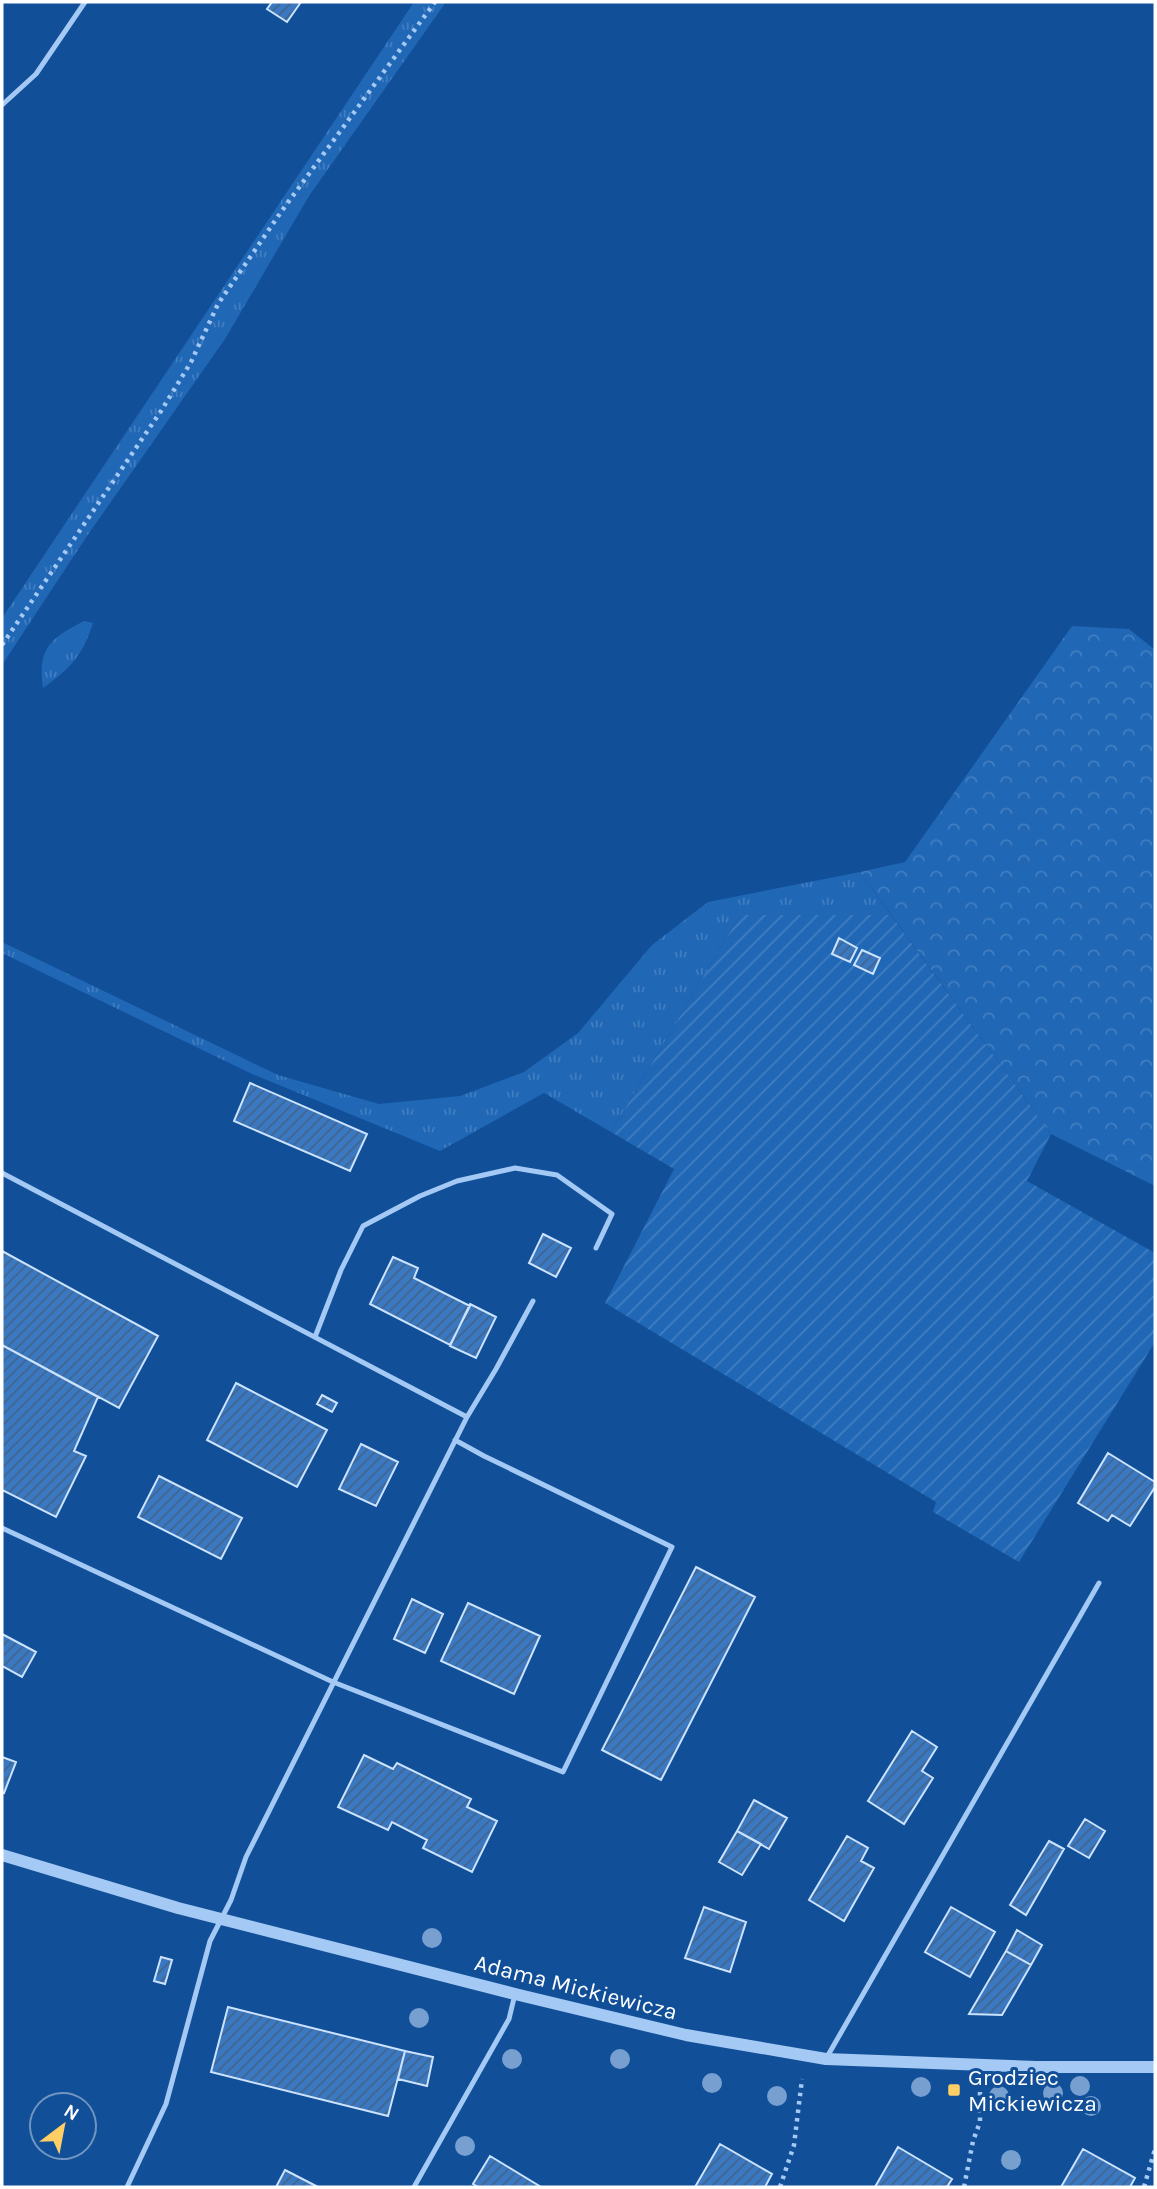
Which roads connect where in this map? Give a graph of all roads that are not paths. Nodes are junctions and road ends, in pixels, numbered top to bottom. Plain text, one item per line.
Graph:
1 (85, 2) edge
2 (2, 105) edge
3 (2, 1173) edge
4 (596, 1248) dead end
5 (533, 1301) dead end
6 (315, 1337) junction
7 (467, 1417) junction
8 (455, 1440) junction
9 (2, 1528) edge
10 (1100, 1583) dead end
11 (333, 1682) junction
12 (2, 1855) edge
13 (221, 1919) junction
14 (515, 1994) junction
15 (825, 2059) junction
16 (1155, 2067) edge
17 (418, 2186) edge
18 (127, 2187) edge

1 - 2 lane
3 - 6 lane
4 - 6 lane
5 - 7 lane
6 - 7 lane
7 - 8 lane
8 - 11 lane
8 - 11 lane
9 - 11 lane
10 - 15 lane
11 - 13 lane
12 - 13 street, Adama Mickiewicza
13 - 14 street, Adama Mickiewicza
13 - 18 lane
14 - 15 street, Adama Mickiewicza
14 - 17 lane
15 - 16 street, Adama Mickiewicza

